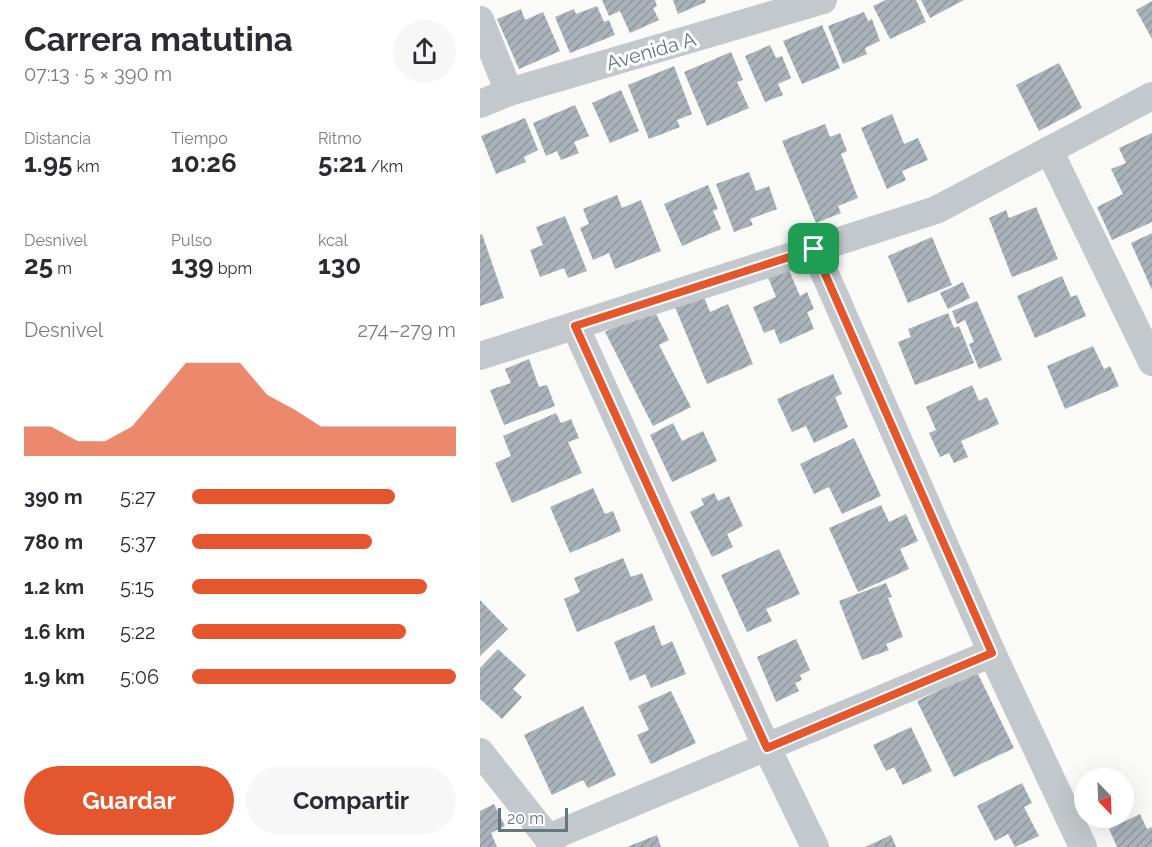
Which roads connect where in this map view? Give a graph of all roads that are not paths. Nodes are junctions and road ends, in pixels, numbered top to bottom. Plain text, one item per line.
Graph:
1 (823, 0) edge
2 (480, 20) edge
3 (509, 92) junction
4 (1152, 96) edge
5 (480, 104) edge
6 (1049, 150) junction
7 (814, 249) junction
8 (575, 326) junction
9 (480, 356) edge
10 (1152, 362) edge
11 (992, 653) junction
12 (767, 748) junction
13 (480, 752) edge
14 (550, 843) edge
15 (815, 847) edge
16 (1083, 847) edge

1 - 3 street, Avenida A
2 - 3 street
3 - 5 street, Avenida A
4 - 6 street
6 - 7 street
6 - 10 street
7 - 8 street
7 - 11 street
8 - 9 street
8 - 12 street
11 - 12 street
11 - 16 street
12 - 14 street
12 - 15 street
13 - 14 street

